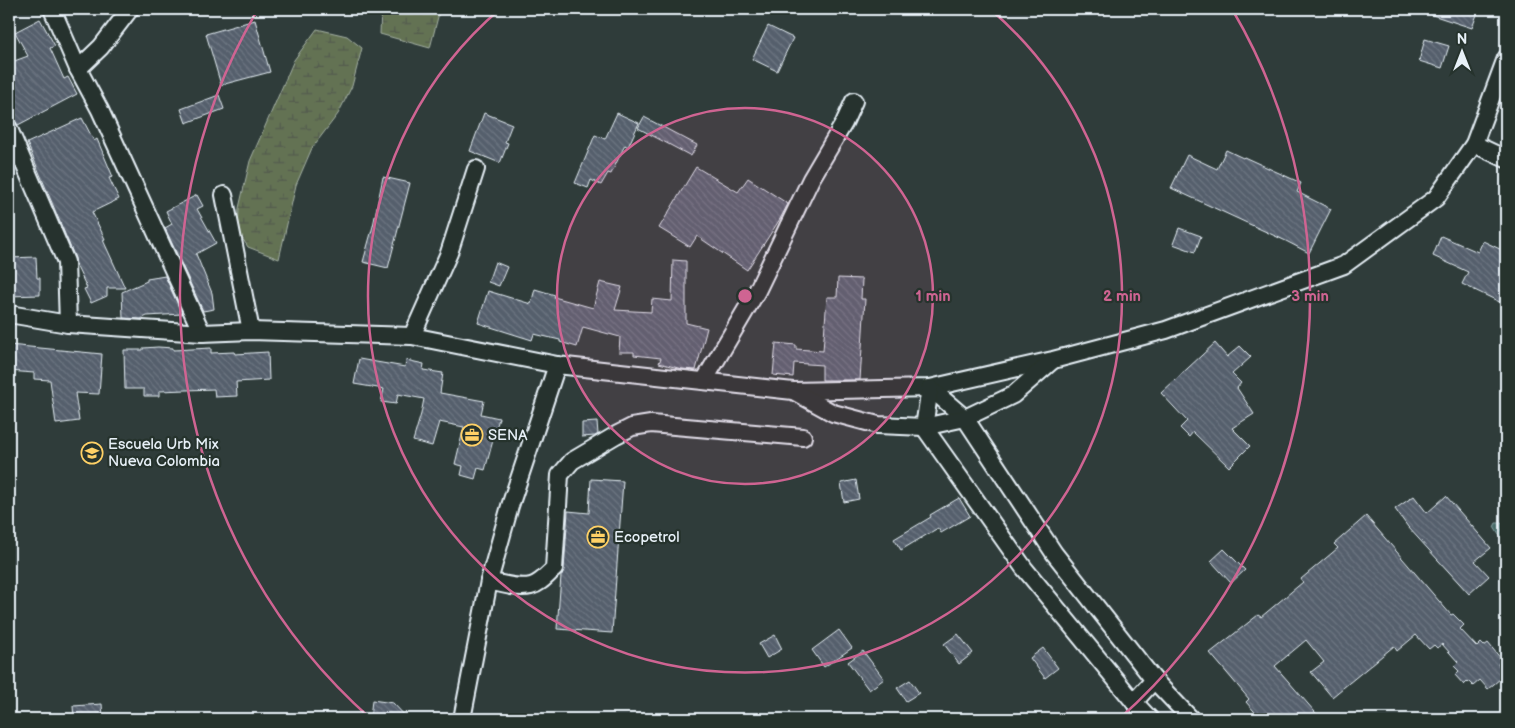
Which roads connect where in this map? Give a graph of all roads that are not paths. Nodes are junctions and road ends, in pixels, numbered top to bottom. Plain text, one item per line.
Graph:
1 (52, 9) edge
2 (130, 9) edge
3 (1506, 58) edge
4 (78, 68) junction
5 (854, 100) dead end
6 (9, 129) edge
7 (1474, 144) junction
8 (1506, 159) edge
9 (476, 169) dead end
10 (224, 195) dead end
11 (9, 314) edge
12 (68, 324) junction
13 (251, 331) junction
14 (202, 333) junction
15 (412, 336) junction
16 (1053, 360) junction
17 (557, 364) junction
18 (704, 381) junction
19 (930, 388) junction
20 (793, 391) junction
21 (965, 418) junction
22 (924, 426) junction
23 (803, 437) dead end
24 (490, 581) junction
25 (1154, 680) junction
26 (1134, 702) junction
27 (462, 719) edge
28 (1150, 719) edge
29 (1191, 719) edge

1 - 4 street
2 - 4 street
3 - 7 street
4 - 14 street
5 - 18 street
6 - 12 street
7 - 8 street
7 - 16 street
9 - 15 street
10 - 13 street
11 - 12 street
12 - 14 street
13 - 14 street
13 - 15 street
15 - 17 street
16 - 19 street
16 - 21 street
17 - 18 street
17 - 24 street
18 - 20 street
19 - 20 street
19 - 21 street
19 - 22 street
20 - 22 street
21 - 22 street
21 - 25 street
22 - 26 street
23 - 24 street
24 - 27 street
25 - 26 street
25 - 29 street
26 - 28 street

